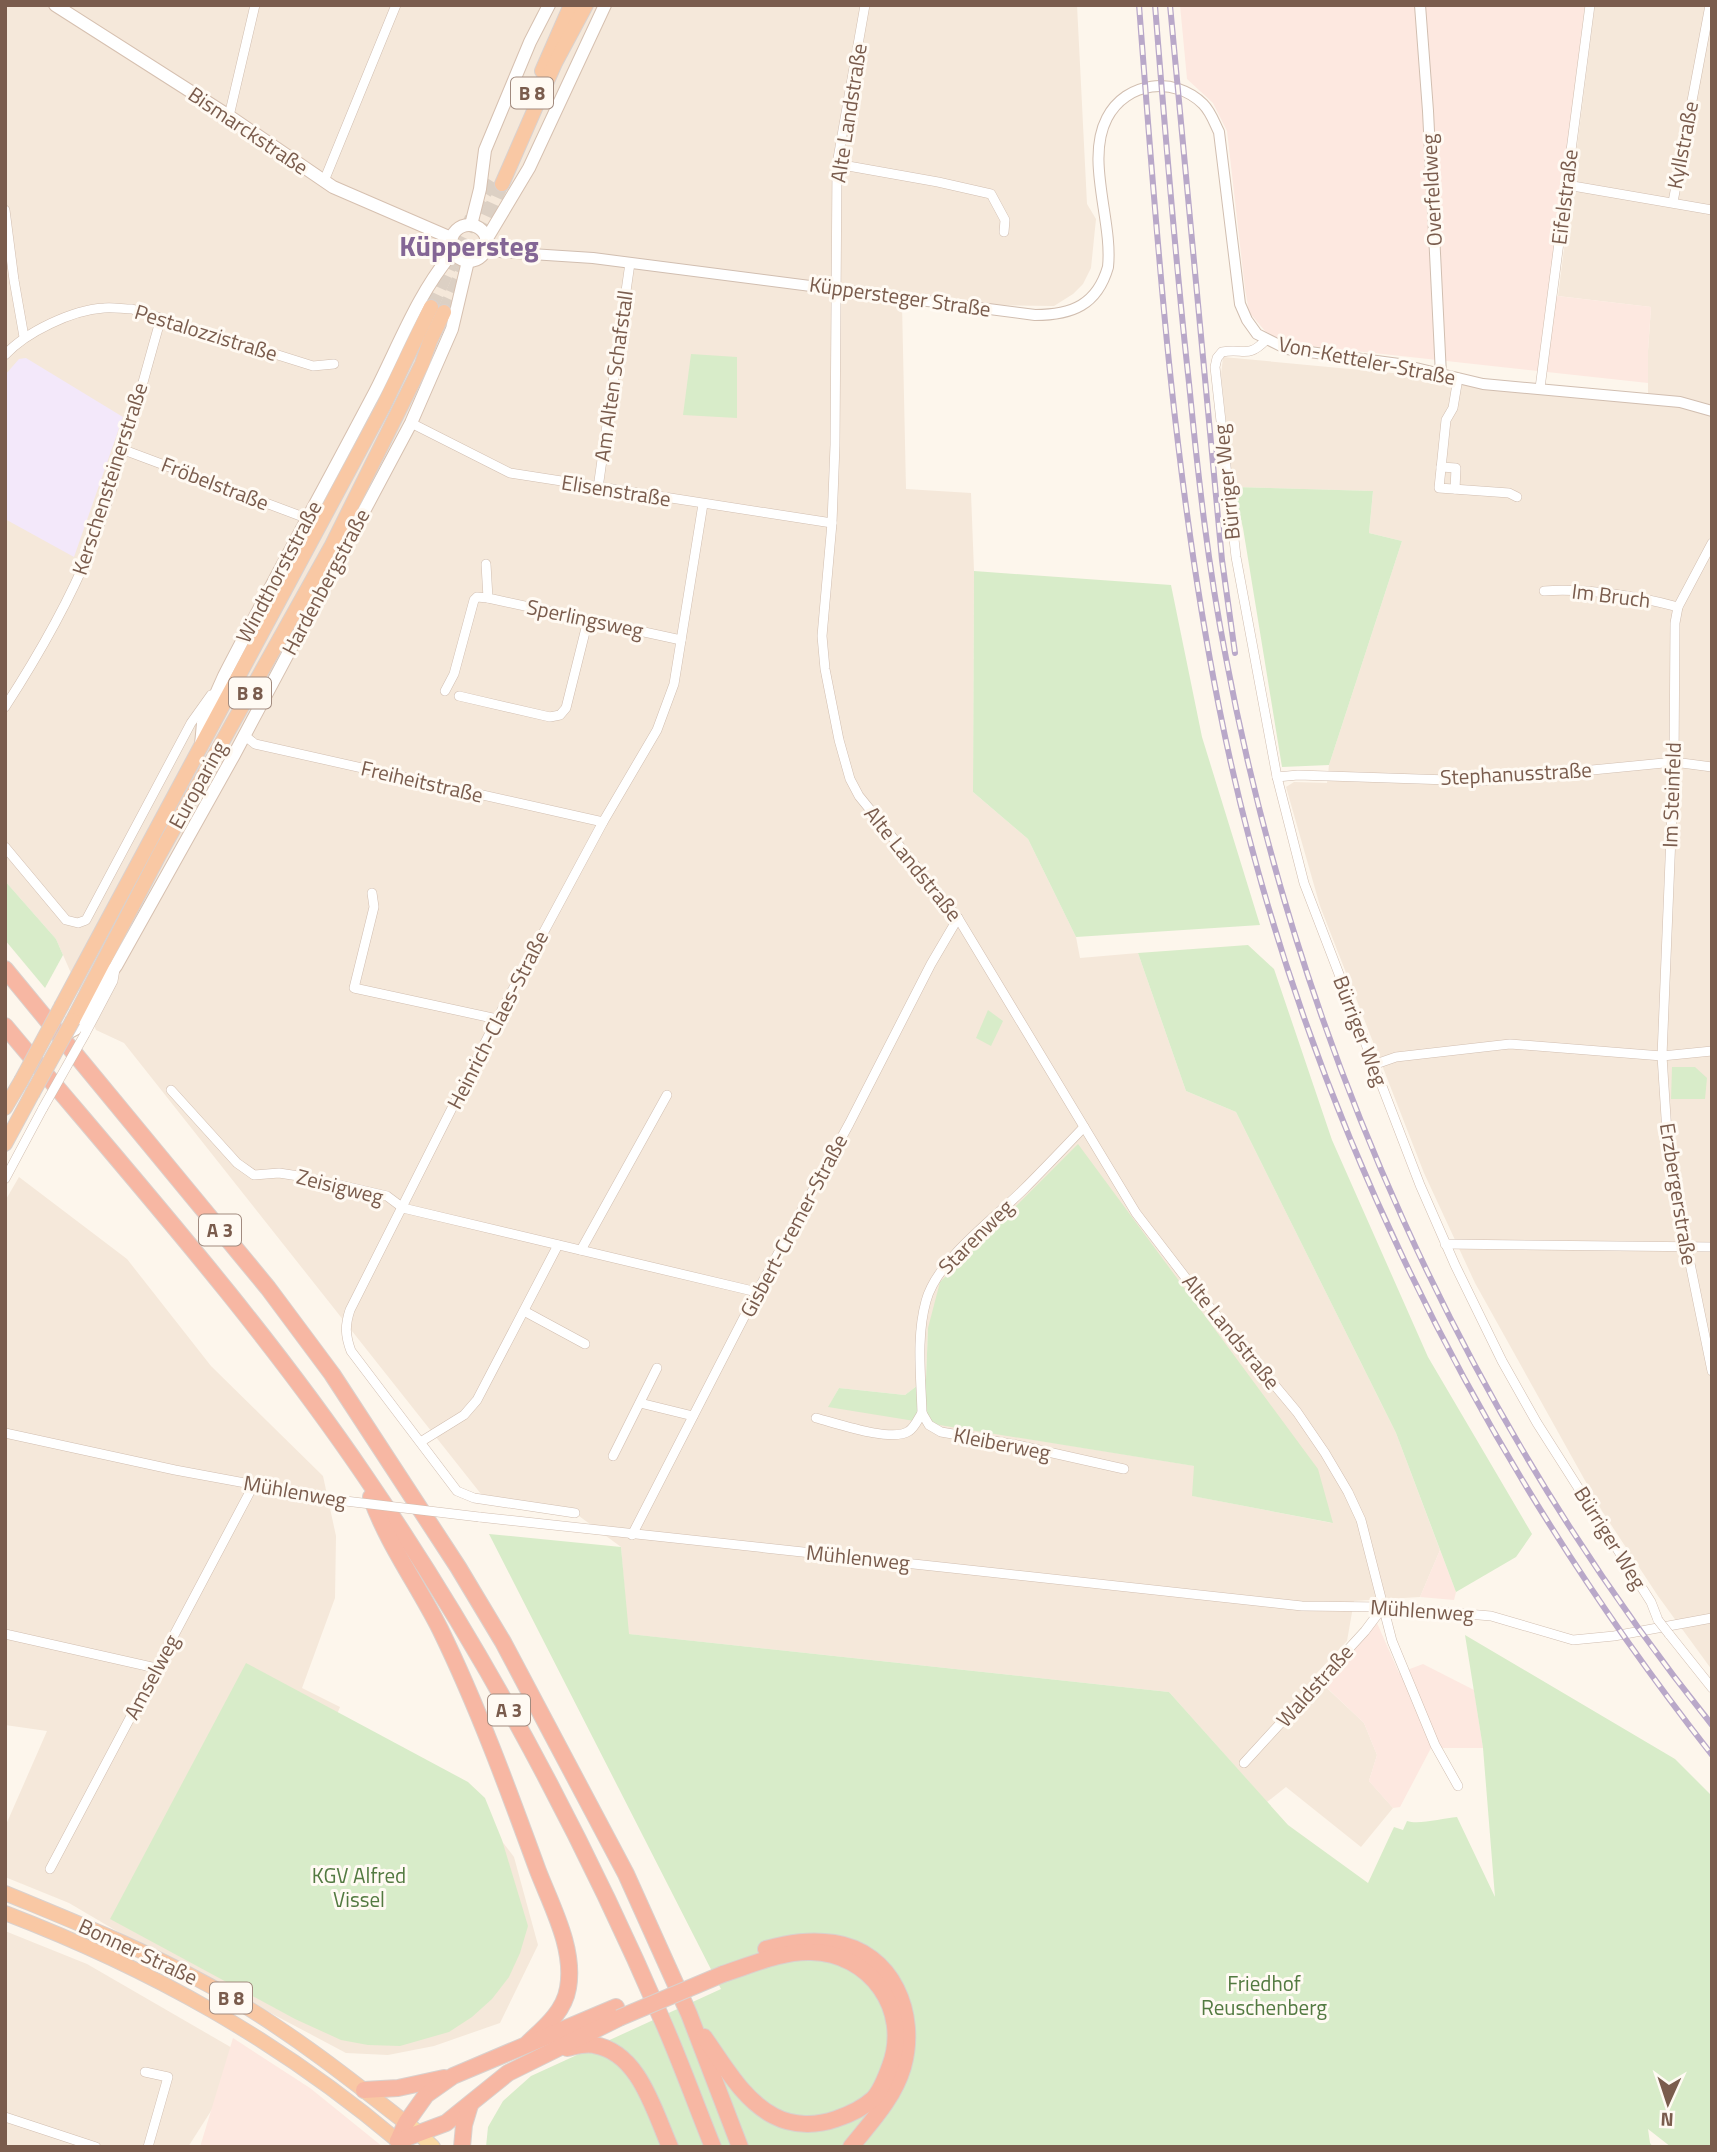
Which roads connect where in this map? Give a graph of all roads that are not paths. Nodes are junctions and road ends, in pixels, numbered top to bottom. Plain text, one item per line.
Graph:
1 (55, 5) edge
2 (255, 5) edge
3 (396, 5) edge
4 (549, 5) edge
5 (571, 5) edge
6 (586, 5) edge
7 (605, 5) edge
8 (865, 5) edge
9 (1420, 5) edge
10 (1590, 5) edge
11 (1710, 5) edge
12 (1131, 93) joint
13 (229, 116) junction
14 (837, 164) junction
15 (324, 181) junction
16 (1567, 185) junction
17 (1672, 202) junction
18 (5, 210) edge
19 (1712, 210) edge
20 (471, 225) junction
21 (1003, 232) dead end
22 (451, 238) junction
23 (486, 246) junction
24 (453, 252) junction
25 (468, 261) junction
26 (630, 263) junction
27 (836, 288) junction
28 (161, 318) junction
29 (24, 337) junction
30 (1266, 340) junction
31 (5, 355) edge
32 (334, 365) dead end
33 (1441, 375) junction
34 (1458, 378) junction
35 (1541, 388) junction
36 (1712, 411) edge
37 (411, 423) junction
38 (124, 450) junction
39 (1441, 467) junction
40 (598, 488) junction
41 (1455, 489) junction
42 (1517, 497) dead end
43 (702, 504) junction
44 (306, 519) junction
45 (832, 523) junction
46 (1712, 543) edge
47 (486, 564) dead end
48 (1544, 591) dead end
49 (488, 598) junction
50 (1678, 607) junction
51 (588, 620) junction
52 (681, 640) junction
53 (224, 676) junction
54 (444, 691) dead end
55 (459, 696) dead end
56 (5, 708) edge
57 (244, 736) junction
58 (201, 747) junction
59 (1674, 762) junction
60 (1712, 767) edge
61 (1277, 777) junction
62 (603, 822) junction
63 (5, 846) edge
64 (372, 893) dead end
65 (958, 918) junction
66 (5, 969) edge
67 (498, 1019) junction
68 (5, 1026) edge
69 (79, 1027) junction
70 (1712, 1051) edge
71 (1662, 1056) junction
72 (1373, 1065) junction
73 (172, 1090) dead end
74 (667, 1096) dead end
75 (5, 1108) edge
76 (1084, 1127) junction
77 (5, 1144) edge
78 (5, 1180) edge
79 (403, 1208) junction
80 (1445, 1244) junction
81 (558, 1245) junction
82 (1686, 1247) junction
83 (1712, 1247) edge
84 (581, 1250) junction
85 (757, 1292) junction
86 (524, 1311) junction
87 (585, 1344) dead end
88 (657, 1368) dead end
89 (1712, 1371) edge
90 (640, 1403) junction
91 (922, 1413) junction
92 (693, 1416) junction
93 (816, 1418) dead end
94 (5, 1433) edge
95 (422, 1441) junction
96 (612, 1456) dead end
97 (1124, 1469) dead end
98 (364, 1474) junction
99 (253, 1486) junction
100 (575, 1513) dead end
101 (632, 1535) junction
102 (1383, 1606) junction
103 (1712, 1618) edge
104 (5, 1634) edge
105 (156, 1668) junction
106 (1712, 1688) edge
107 (1244, 1763) dead end
108 (1458, 1786) dead end
109 (50, 1869) dead end
110 (5, 1893) edge
111 (5, 1913) edge
112 (722, 1969) junction
113 (617, 2012) junction
114 (689, 2014) junction
115 (527, 2043) junction
116 (551, 2051) junction
117 (145, 2072) dead end
118 (453, 2076) junction
119 (364, 2090) junction
120 (470, 2105) junction
121 (5, 2117) edge
122 (412, 2128) junction
123 (401, 2144) edge
124 (96, 2147) edge
125 (148, 2147) edge
126 (433, 2147) edge
127 (462, 2147) edge
128 (670, 2147) edge
129 (713, 2147) edge
130 (740, 2147) edge
131 (851, 2147) edge

1 - 13 main road, Bismarckstraße
2 - 13 street
3 - 15 street
4 - 20 main road
5 - 6 highway, B 8
7 - 23 main road
8 - 14 street, Alte Landstraße
9 - 33 street, Overfeldweg
10 - 16 street, Eifelstraße
11 - 17 street, Kyllstraße
12 - 27 street, Küppersteger Straße
12 - 30 street, Von-Ketteler-Straße
13 - 15 main road, Bismarckstraße
14 - 21 street
14 - 27 street, Alte Landstraße
15 - 22 main road, Bismarckstraße
16 - 17 street
16 - 35 street, Eifelstraße
17 - 19 street
18 - 29 street
20 - 22 main road
20 - 23 main road
22 - 24 main road
23 - 25 main road
23 - 26 street, Küppersteger Straße
24 - 25 main road
24 - 44 main road, Windthorststraße
25 - 37 main road, Hardenbergstraße
26 - 27 street, Küppersteger Straße
26 - 40 street, Am Alten Schafstall
27 - 45 street, Alte Landstraße
28 - 29 street, Pestalozzistraße
28 - 32 street, Pestalozzistraße
28 - 38 street, Kerschensteinerstraße
29 - 31 street, Pestalozzistraße
30 - 33 street, Von-Ketteler-Straße
30 - 61 street, Bürriger Weg
33 - 34 street, Von-Ketteler-Straße
34 - 35 street, Von-Ketteler-Straße
34 - 39 street
35 - 36 street, Von-Ketteler-Straße
37 - 40 street, Elisenstraße
37 - 57 main road, Hardenbergstraße
38 - 44 street, Fröbelstraße
38 - 56 street, Kerschensteinerstraße
39 - 41 street
39 - 41 street
40 - 43 street, Elisenstraße
41 - 42 street
43 - 45 street, Elisenstraße
43 - 52 street, Heinrich-Claes-Straße
44 - 53 main road, Windthorststraße
45 - 65 street, Alte Landstraße
46 - 50 street, Im Steinfeld
47 - 49 street
48 - 50 street, Im Bruch
49 - 51 street, Sperlingsweg
49 - 54 street, Sperlingsweg
50 - 59 street, Im Steinfeld
51 - 52 street, Sperlingsweg
51 - 55 street
52 - 62 street, Heinrich-Claes-Straße
53 - 58 main road
53 - 63 street, Windthorststraße
57 - 62 street, Freiheitstraße
57 - 69 main road, Hardenbergstraße
58 - 69 highway, Europaring / B 8
58 - 75 highway, Europaring / B 8, bridge
59 - 60 street, Stephanusstraße
59 - 61 street, Stephanusstraße
59 - 71 street, Im Steinfeld
61 - 72 street, Bürriger Weg
62 - 67 street, Heinrich-Claes-Straße
64 - 67 street
65 - 76 street, Alte Landstraße
65 - 85 street, Gisbert-Cremer-Straße
66 - 114 highway, A 3
67 - 79 street, Heinrich-Claes-Straße
68 - 98 highway, A 3
69 - 77 highway, Europaring / B 8, bridge
69 - 78 street, Hardenbergstraße, bridge
70 - 71 street
71 - 72 street
71 - 82 street, Erzbergerstraße
72 - 80 street, Bürriger Weg
73 - 79 street, Zeisigweg
74 - 84 street
76 - 91 street, Starenweg
76 - 102 street, Alte Landstraße
79 - 81 street, Zeisigweg
79 - 95 street, Heinrich-Claes-Straße
80 - 82 street
80 - 106 street, Bürriger Weg, bridge
81 - 84 street, Zeisigweg
81 - 86 street
82 - 83 street
82 - 89 street, Erzbergerstraße
84 - 85 street, Zeisigweg
85 - 92 street, Gisbert-Cremer-Straße
86 - 87 street
86 - 95 street
88 - 90 street
90 - 92 street
90 - 96 street
91 - 93 street
91 - 97 street, Kleiberweg
92 - 101 street, Gisbert-Cremer-Straße
94 - 99 street, Mühlenweg
95 - 100 street, Heinrich-Claes-Straße
98 - 115 highway
98 - 129 highway, A 3
99 - 101 street, Mühlenweg, bridge
99 - 105 street, Amselweg
101 - 102 street, Mühlenweg
102 - 103 street, Mühlenweg
102 - 107 street, Waldstraße
102 - 108 street, Alte Landstraße
104 - 105 street
105 - 109 street, Amselweg
110 - 119 highway, Bonner Straße / B 8
111 - 123 highway, Bonner Straße / B 8
112 - 113 highway, bridge
112 - 114 highway
112 - 131 highway
113 - 115 highway
113 - 116 highway
114 - 130 highway, A 3
115 - 118 highway
116 - 120 highway
116 - 128 highway
117 - 125 street
118 - 119 highway
118 - 122 highway
119 - 122 highway, Bonner Straße / B 8
120 - 122 highway
120 - 127 highway
121 - 124 street
122 - 123 highway
122 - 126 main road, Bonner Straße

